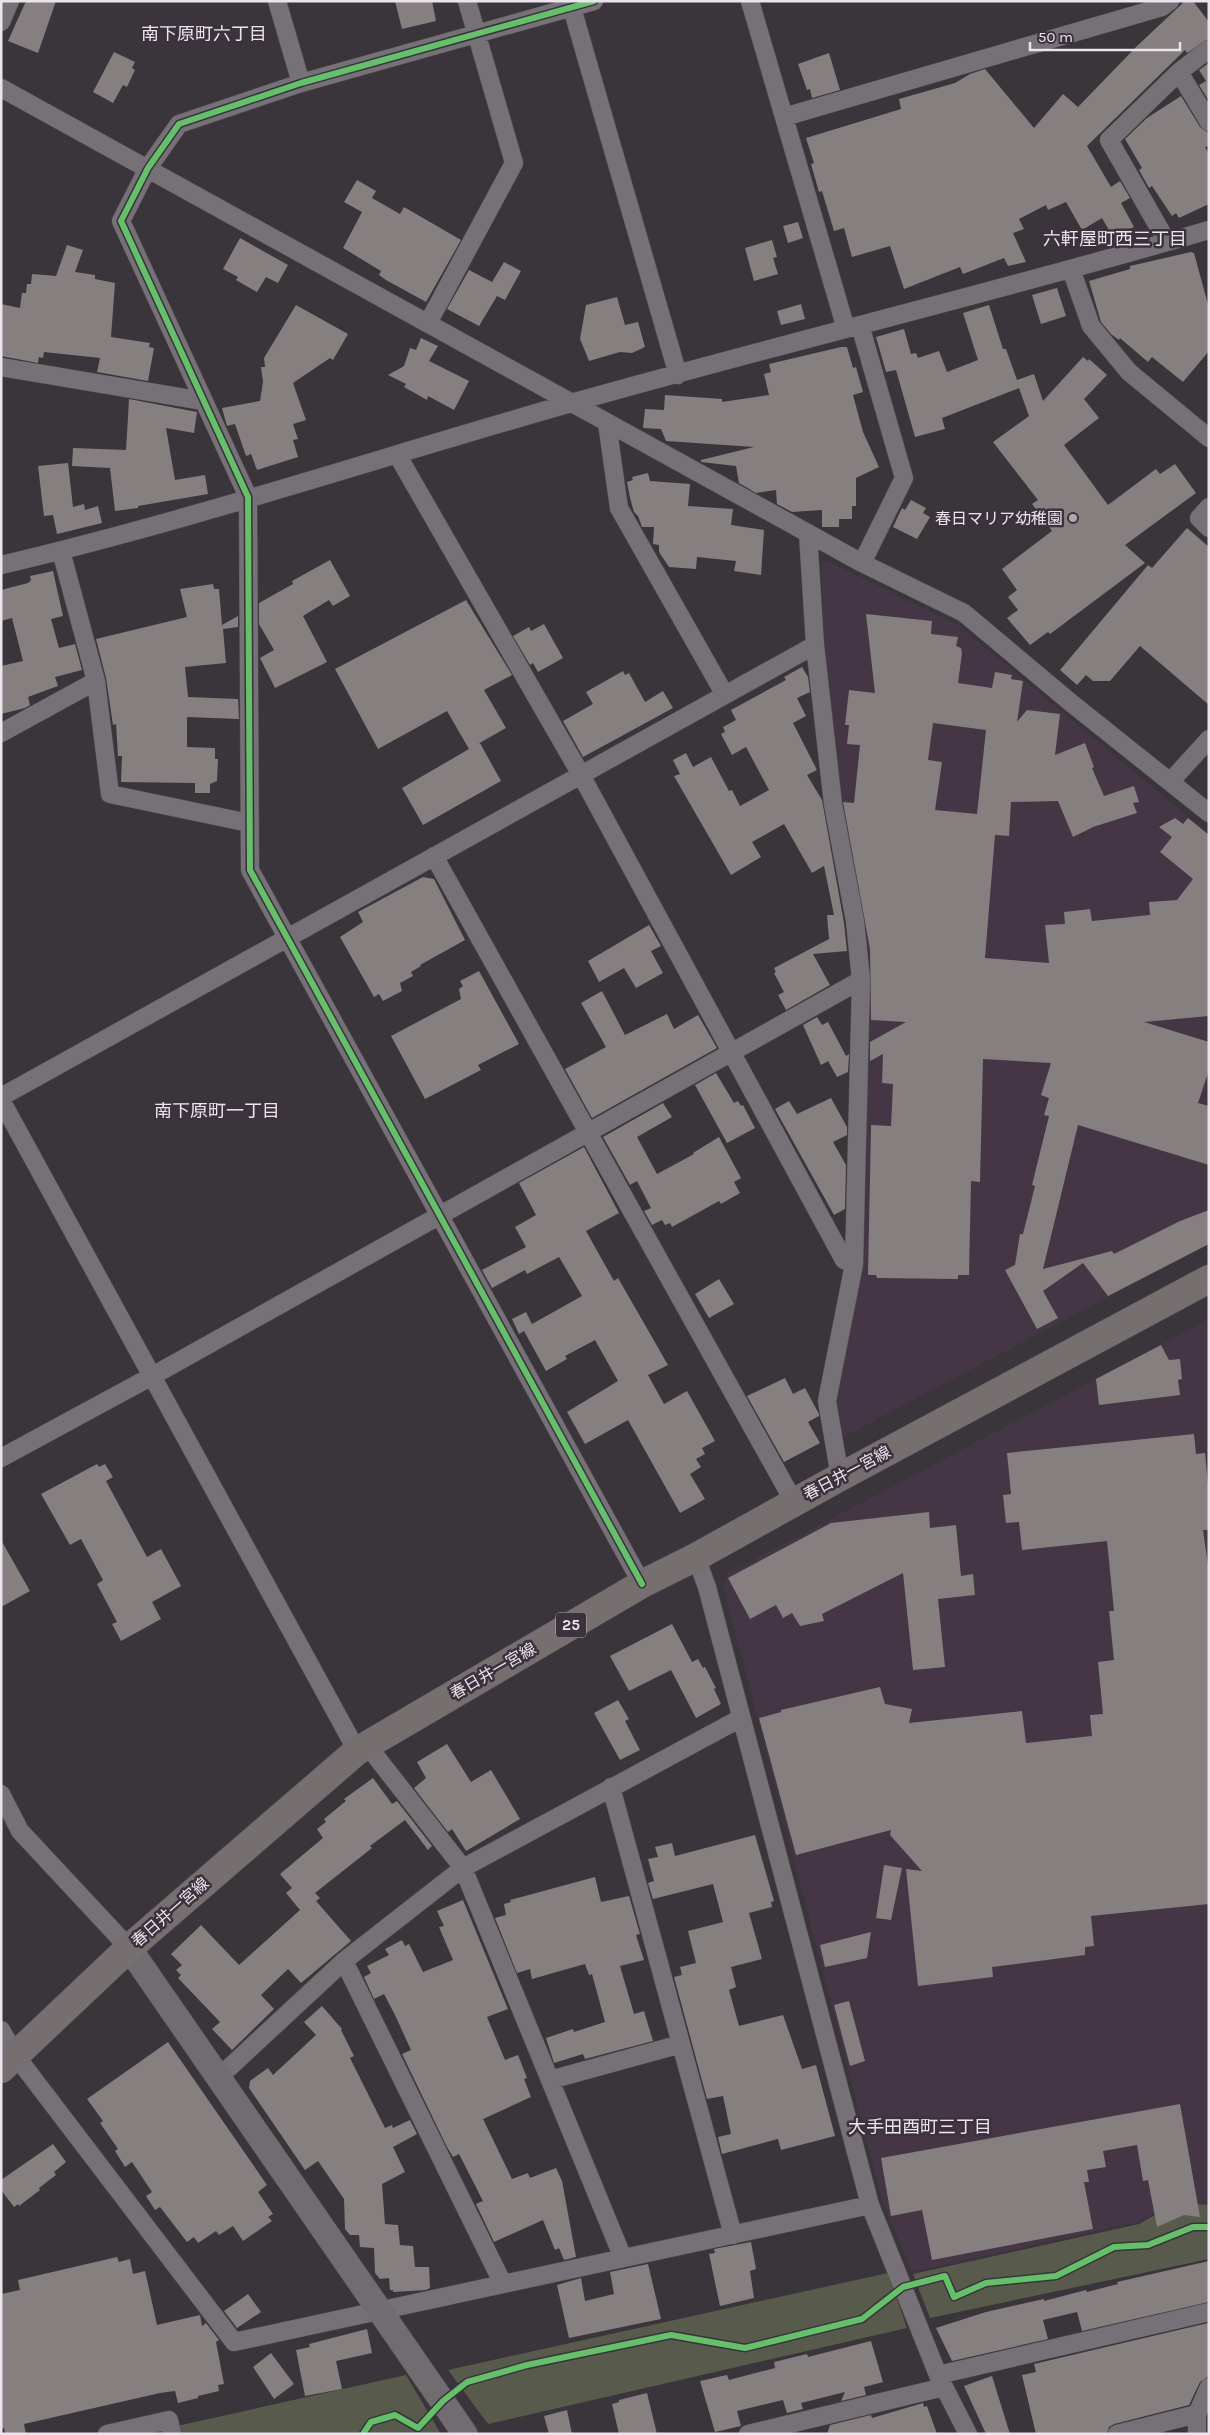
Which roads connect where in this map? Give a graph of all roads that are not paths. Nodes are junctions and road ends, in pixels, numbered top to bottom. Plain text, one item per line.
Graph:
1 (10, 1) edge
2 (277, 1) edge
3 (467, 1) edge
4 (594, 1) edge
5 (750, 1) edge
6 (1170, 1) edge
7 (572, 8) junction
8 (1, 22) edge
9 (477, 34) junction
10 (1209, 49) edge
11 (1179, 72) junction
12 (301, 83) junction
13 (1, 88) edge
14 (784, 117) junction
15 (1209, 122) edge
16 (148, 168) junction
17 (1209, 230) edge
18 (1167, 242) junction
19 (1071, 269) junction
20 (428, 323) junction
21 (853, 327) junction
22 (1, 367) edge
23 (678, 375) junction
24 (203, 401) junction
25 (570, 403) junction
26 (607, 423) junction
27 (1209, 438) edge
28 (398, 456) junction
29 (248, 498) junction
30 (1209, 507) edge
31 (1209, 528) edge
32 (808, 533) junction
33 (61, 551) junction
34 (862, 563) junction
35 (1, 564) edge
36 (815, 645) junction
37 (96, 682) junction
38 (725, 695) junction
39 (1, 733) edge
40 (1209, 739) edge
41 (580, 774) junction
42 (1171, 782) junction
43 (1209, 813) edge
44 (249, 823) junction
45 (434, 856) junction
46 (286, 937) junction
47 (861, 980) junction
48 (731, 1054) junction
49 (1, 1098) edge
50 (587, 1132) junction
51 (441, 1215) junction
52 (854, 1264) junction
53 (1209, 1280) edge
54 (154, 1376) junction
55 (1, 1458) edge
56 (840, 1477) junction
57 (794, 1502) junction
58 (696, 1557) junction
59 (642, 1584) junction
60 (740, 1718) junction
61 (362, 1748) junction
62 (611, 1787) junction
63 (1, 1794) edge
64 (464, 1868) junction
65 (129, 1948) junction
66 (344, 1961) junction
67 (1, 2030) edge
68 (681, 2044) junction
69 (8, 2062) edge
70 (218, 2078) junction
71 (550, 2080) junction
72 (870, 2205) junction
73 (733, 2234) junction
74 (623, 2258) junction
75 (503, 2284) junction
76 (380, 2310) junction
77 (1209, 2312) edge
78 (941, 2381) junction
79 (1209, 2387) edge
80 (816, 2426) edge
81 (1200, 2426) edge
82 (107, 2434) edge
83 (172, 2434) edge
84 (465, 2434) edge
85 (748, 2434) edge
86 (968, 2434) edge
87 (1117, 2434) edge

1 - 8 street
2 - 12 street
3 - 9 street
4 - 7 street
5 - 14 street
6 - 14 street
7 - 9 street
7 - 23 street
9 - 12 street
9 - 20 street
10 - 11 street
11 - 15 street
11 - 18 street
12 - 16 street
13 - 16 street
14 - 21 street
16 - 20 street
16 - 24 street
17 - 18 street
18 - 19 street
19 - 21 street
19 - 27 street
20 - 25 street
21 - 23 street
21 - 34 street
22 - 24 street
23 - 25 street
24 - 29 street
25 - 26 street
25 - 28 street
26 - 32 street
26 - 38 street
28 - 29 street
28 - 41 street
29 - 33 street
29 - 44 street
30 - 31 street
32 - 34 street
32 - 36 street
33 - 35 street
33 - 37 street
34 - 42 street
36 - 38 street
36 - 47 street
37 - 39 street
37 - 44 street
38 - 41 street
40 - 42 street
41 - 45 street
41 - 48 street
42 - 43 street
44 - 46 street
45 - 46 street
45 - 50 street
46 - 49 street
46 - 51 street
47 - 48 street
47 - 52 street
48 - 50 street
48 - 52 street
49 - 54 street
50 - 51 street
50 - 57 street
51 - 54 street
51 - 59 street
52 - 56 street
53 - 56 main road, 春日井一宮線 / 25
54 - 55 street
54 - 61 street
56 - 57 main road, 春日井一宮線 / 25
57 - 58 main road, 春日井一宮線 / 25
58 - 59 main road, 春日井一宮線 / 25
58 - 60 street
59 - 61 main road, 春日井一宮線 / 25
60 - 62 street
60 - 72 street
61 - 64 street
61 - 65 main road, 春日井一宮線 / 25
62 - 64 street
62 - 68 street
63 - 65 street
64 - 66 street
64 - 71 street
65 - 69 main road, 春日井一宮線 / 25
65 - 70 street
66 - 70 street
66 - 75 street
67 - 69 street
68 - 71 street
68 - 73 street
69 - 76 street
70 - 76 street
71 - 74 street
72 - 73 street
72 - 78 street
73 - 74 street
74 - 75 street
75 - 76 street
76 - 84 street
77 - 78 street
78 - 80 street
78 - 86 street
79 - 81 street
80 - 85 street
81 - 87 street
82 - 83 street

